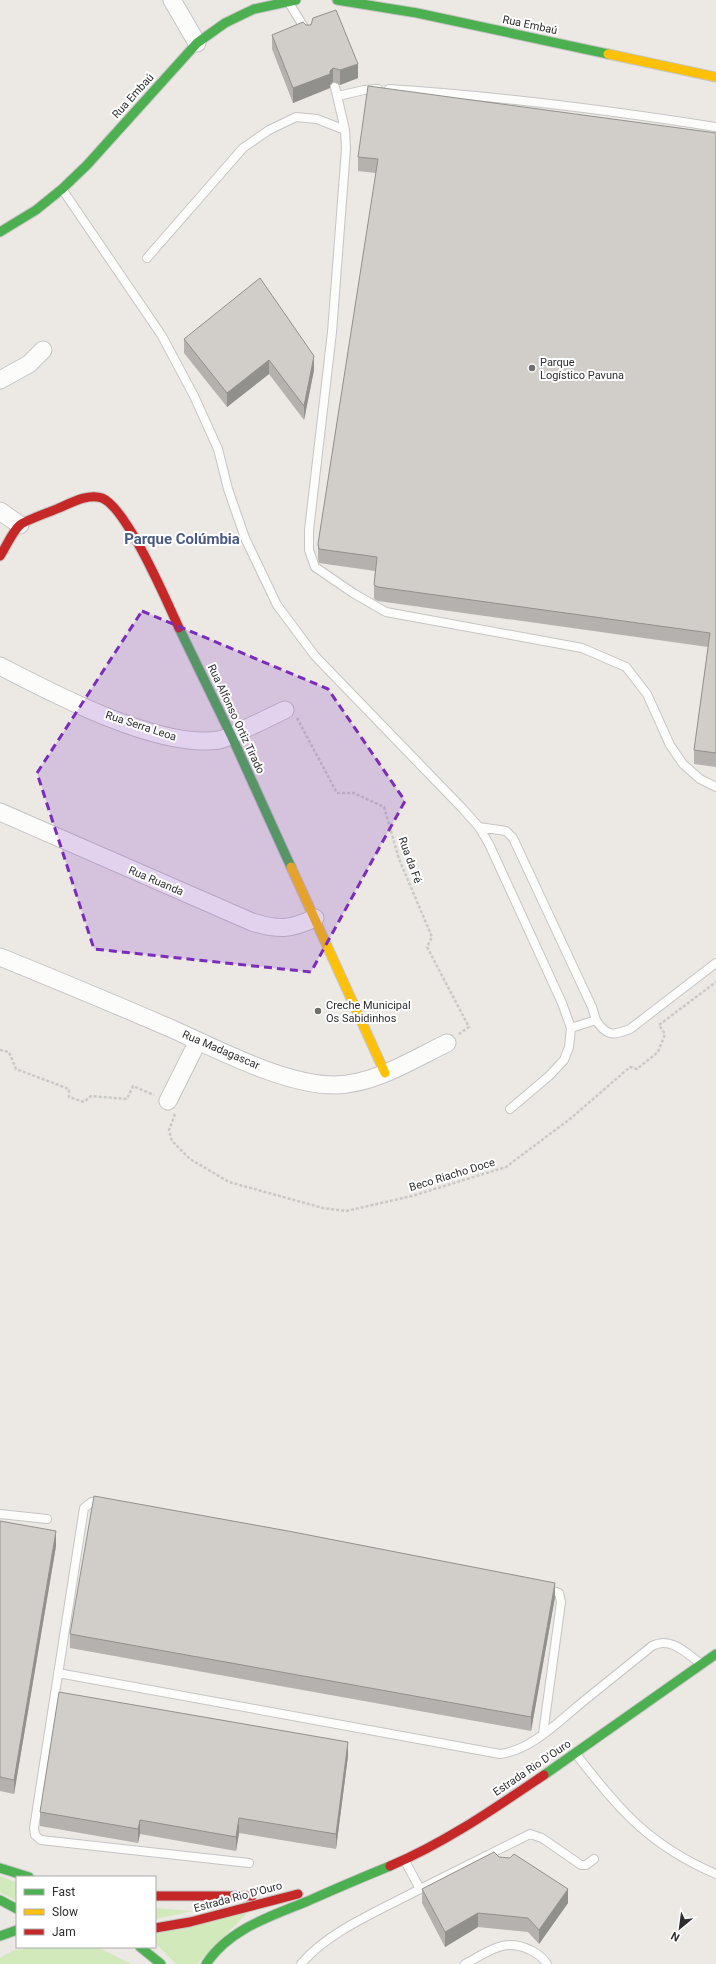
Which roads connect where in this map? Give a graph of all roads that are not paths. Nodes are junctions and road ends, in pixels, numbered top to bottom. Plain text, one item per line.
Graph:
1 (172, 0) edge
2 (288, 0) edge
3 (296, 0) edge
4 (338, 0) edge
5 (308, 34) edge
6 (196, 43) junction
7 (716, 77) edge
8 (335, 86) dead end
9 (338, 96) junction
10 (716, 127) edge
11 (345, 130) junction
12 (62, 189) junction
13 (0, 232) edge
14 (147, 258) dead end
15 (43, 350) dead end
16 (0, 380) edge
17 (0, 511) edge
18 (20, 525) junction
19 (0, 556) edge
20 (0, 666) edge
21 (285, 710) road end
22 (231, 735) junction
23 (716, 787) edge
24 (0, 812) edge
25 (479, 827) junction
26 (316, 918) junction
27 (0, 957) edge
28 (716, 963) edge
29 (596, 1020) junction
30 (571, 1028) junction
31 (201, 1042) junction
32 (447, 1043) road end
33 (385, 1073) junction
34 (168, 1100) road end
35 (510, 1109) dead end
36 (114, 1506) edge
37 (0, 1514) edge
38 (47, 1519) dead end
39 (533, 1586) edge
40 (716, 1654) edge
41 (701, 1665) junction
42 (58, 1673) junction
43 (543, 1734) junction
44 (576, 1753) junction
45 (594, 1859) dead end
46 (404, 1860) junction
47 (249, 1863) dead end
48 (0, 1868) edge
49 (716, 1874) edge
50 (26, 1876) edge
51 (350, 1884) junction
52 (420, 1889) junction
53 (156, 1896) edge
54 (287, 1896) junction
55 (0, 1900) edge
56 (16, 1909) edge
57 (156, 1928) edge
58 (16, 1930) edge
59 (0, 1936) edge
60 (141, 1948) edge
61 (161, 1964) edge
62 (206, 1964) edge
63 (301, 1964) edge
64 (465, 1964) edge
65 (546, 1964) edge

1 - 6 street
2 - 3 street, Rua Embaú
2 - 5 lane
2 - 6 street, Rua Embaú
4 - 7 street, Rua Embaú
6 - 12 street, Rua Embaú
8 - 9 lane
9 - 10 lane
9 - 11 lane
11 - 14 lane
11 - 23 lane
12 - 13 street, Rua Embaú
12 - 25 lane
15 - 16 street
17 - 18 street
18 - 19 street
18 - 22 street, Rua Alfonso Ortiz Tirado
20 - 22 street, Rua Serra Leoa
21 - 22 street, Rua Serra Leoa
22 - 26 street, Rua Alfonso Ortiz Tirado
24 - 26 street, Rua Ruanda
25 - 29 lane
25 - 30 lane
26 - 33 street, Rua Alfonso Ortiz Tirado
27 - 31 street, Rua Madagascar
28 - 29 lane
29 - 30 lane
30 - 35 lane
31 - 33 street, Rua Madagascar
31 - 34 street
32 - 33 street, Rua Madagascar
36 - 42 lane
37 - 38 lane
39 - 43 lane
40 - 41 street, Estrada Rio D'Ouro
41 - 43 lane
41 - 44 street, Estrada Rio D'Ouro
42 - 43 lane
42 - 47 lane
44 - 46 street, Estrada Rio D'Ouro
44 - 49 lane
45 - 52 lane
46 - 51 street, Estrada Rio D'Ouro
46 - 52 lane
48 - 50 street
51 - 54 street, Estrada Rio D'Ouro
51 - 62 street, Estrada Rio D'Ouro
52 - 63 lane
53 - 54 street
54 - 57 street, Estrada Rio D'Ouro
55 - 56 street
58 - 59 street
60 - 61 street
64 - 65 lane

